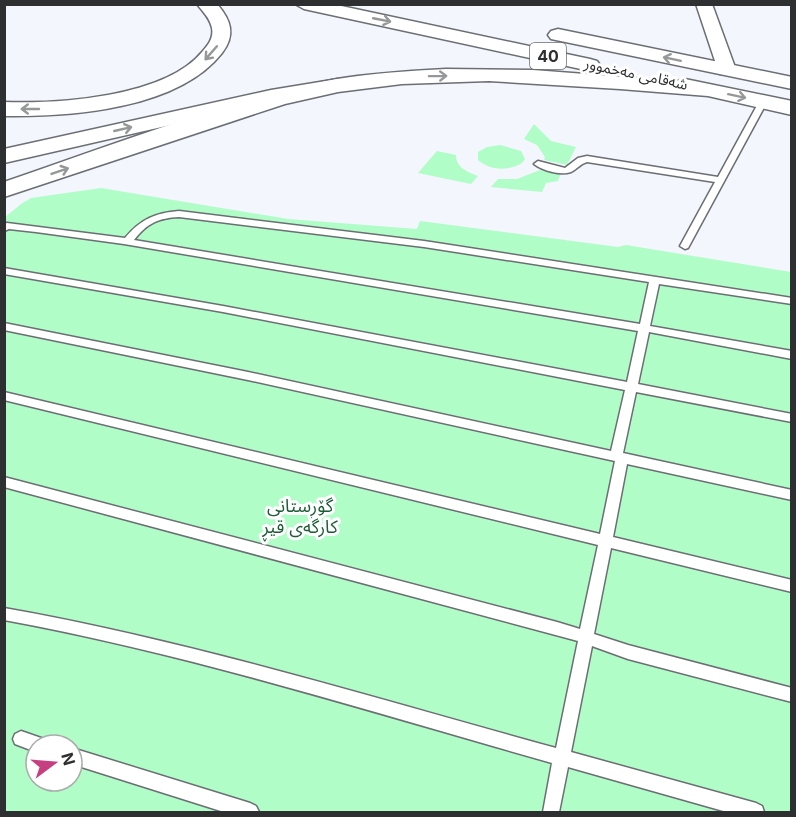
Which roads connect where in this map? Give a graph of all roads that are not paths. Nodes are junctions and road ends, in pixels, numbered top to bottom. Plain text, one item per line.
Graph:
1 (206, 4) edge
2 (304, 4) edge
3 (704, 4) edge
4 (540, 32) dead end
5 (727, 70) junction
6 (792, 83) edge
7 (338, 85) junction
8 (707, 90) junction
9 (763, 102) junction
10 (792, 108) edge
11 (4, 109) edge
12 (4, 156) edge
13 (538, 164) dead end
14 (719, 180) junction
15 (4, 190) edge
16 (4, 228) edge
17 (128, 241) junction
18 (685, 246) dead end
19 (4, 271) edge
20 (655, 279) junction
21 (792, 301) edge
22 (4, 326) edge
23 (644, 327) junction
24 (792, 355) edge
25 (632, 387) junction
26 (4, 396) edge
27 (792, 418) edge
28 (619, 458) junction
29 (4, 482) edge
30 (792, 495) edge
31 (606, 542) junction
32 (792, 586) edge
33 (4, 614) edge
34 (587, 637) junction
35 (792, 695) edge
36 (21, 740) dead end
37 (24, 741) edge
38 (562, 758) junction
39 (84, 760) edge
40 (250, 813) edge
41 (551, 813) edge
42 (756, 813) edge

1 -> 11 highway
2 -> 8 highway, شەقامی مەخموور / 40
3 - 5 street
5 -> 4 highway, شەقامی مەخموور / 40
5 - 6 highway, شەقامی مەخموور / 40
7 -> 8 highway
12 -> 7 highway
15 -> 7 highway
8 -> 9 highway, شەقامی مەخموور / 40
9 - 10 highway, شەقامی مەخموور / 40
9 - 14 lane
13 - 14 lane
14 - 18 lane
16 - 17 lane
17 - 20 lane
17 - 23 lane
19 - 25 lane
20 - 21 lane
20 - 23 lane
22 - 28 lane
23 - 24 lane
23 - 25 lane
25 - 27 lane
25 - 28 lane
26 - 31 lane
28 - 30 lane
28 - 31 lane
29 - 34 lane
31 - 32 lane
31 - 34 lane
33 - 38 lane
34 - 35 lane
34 - 38 lane
36 - 37 lane
38 - 41 lane
38 - 42 lane
39 - 40 lane

